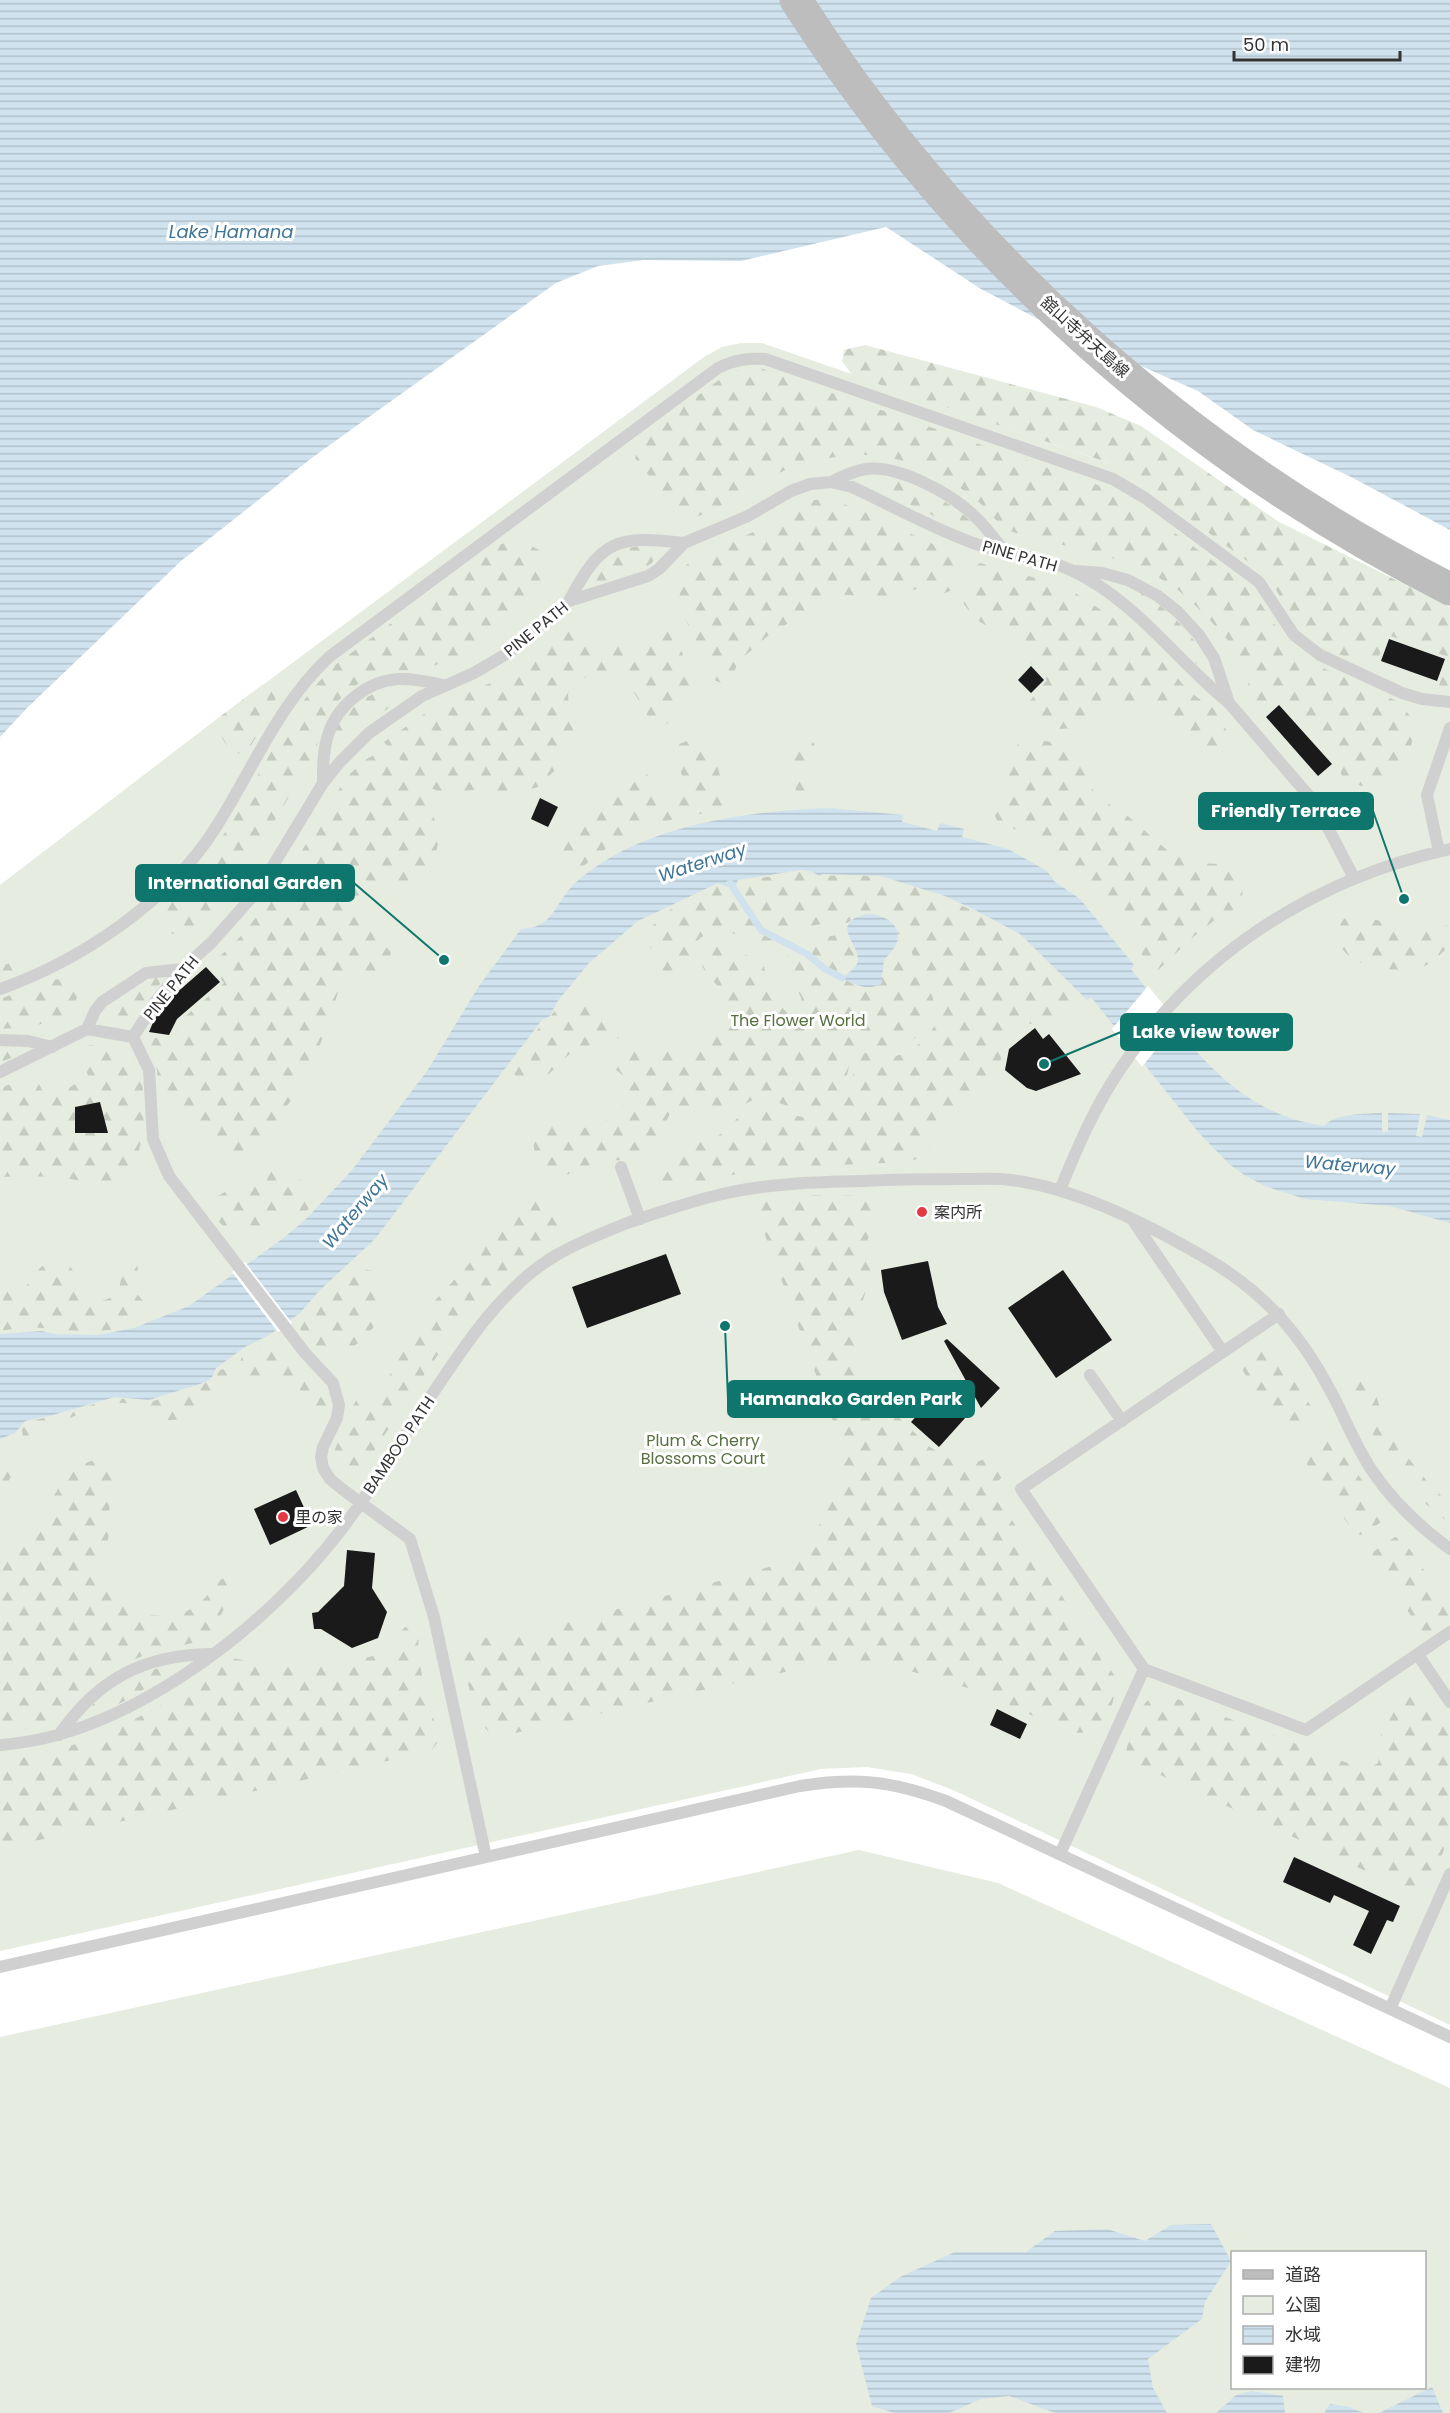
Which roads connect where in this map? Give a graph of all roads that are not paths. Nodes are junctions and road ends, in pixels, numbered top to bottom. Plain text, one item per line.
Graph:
1 (796, 0) edge
2 (831, 482) junction
3 (684, 543) junction
4 (1004, 552) junction
5 (1072, 570) junction
6 (1450, 589) edge
7 (569, 601) junction
8 (444, 685) junction
9 (1450, 702) edge
10 (1229, 703) junction
11 (1450, 728) edge
12 (323, 783) junction
13 (1445, 850) edge
14 (1354, 878) junction
15 (182, 969) junction
16 (0, 989) edge
17 (87, 1029) junction
18 (133, 1037) junction
19 (0, 1040) edge
20 (52, 1047) junction
21 (0, 1072) edge
22 (621, 1167) dead end
23 (1060, 1190) junction
24 (640, 1219) junction
25 (1133, 1221) junction
26 (1279, 1314) junction
27 (1223, 1352) junction
28 (1090, 1375) dead end
29 (1122, 1421) junction
30 (360, 1503) junction
31 (1450, 1549) edge
32 (1450, 1632) edge
33 (211, 1654) junction
34 (1418, 1655) junction
35 (1144, 1669) junction
36 (1450, 1702) edge
37 (59, 1735) junction
38 (0, 1745) edge
39 (1060, 1854) junction
40 (486, 1857) junction
41 (1450, 1874) edge
42 (0, 1967) edge
43 (1390, 2009) junction
44 (1450, 2037) edge

1 - 6 main road, 舘山寺弁天島線
2 - 3 lane, PINE PATH
2 - 4 lane, PINE PATH
2 - 4 lane
3 - 7 lane, PINE PATH
3 - 7 lane
4 - 5 lane, PINE PATH
5 - 10 lane, PINE PATH
5 - 10 lane
7 - 8 lane, PINE PATH
8 - 12 lane, PINE PATH
8 - 12 lane
9 - 16 lane
10 - 14 lane
11 - 13 lane
12 - 15 lane, PINE PATH
13 - 14 lane
14 - 23 lane
15 - 17 lane
15 - 18 lane, PINE PATH
17 - 18 lane, PINE PATH
17 - 20 lane
18 - 30 lane
19 - 20 lane
20 - 21 lane
22 - 24 lane
23 - 24 lane, BAMBOO PATH
23 - 25 lane, BAMBOO PATH
24 - 30 lane, BAMBOO PATH
25 - 26 lane, BAMBOO PATH
25 - 27 lane
26 - 27 lane
26 - 31 lane, BAMBOO PATH
27 - 29 lane
28 - 29 lane
29 - 35 lane
30 - 33 lane, BAMBOO PATH
30 - 40 lane
32 - 34 lane
33 - 37 lane, BAMBOO PATH
33 - 37 lane
34 - 35 lane
34 - 36 lane
35 - 39 lane
37 - 38 lane, BAMBOO PATH
39 - 40 lane
39 - 43 lane
40 - 42 lane
41 - 43 lane
43 - 44 lane

